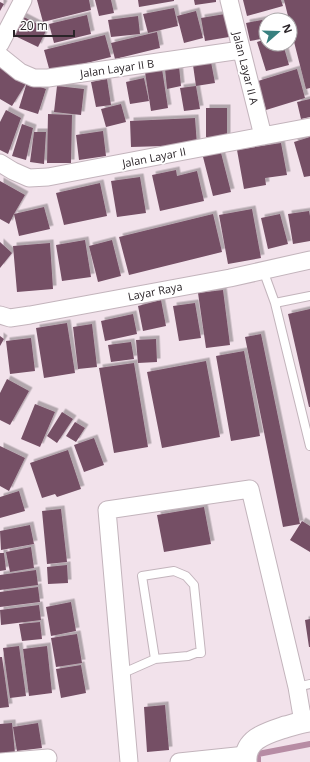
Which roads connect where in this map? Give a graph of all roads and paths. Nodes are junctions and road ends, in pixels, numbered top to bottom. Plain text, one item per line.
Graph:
1 (23, 0) edge
2 (229, 0) edge
3 (0, 44) edge
4 (241, 50) junction
5 (0, 56) edge
6 (310, 127) edge
7 (263, 136) junction
8 (0, 163) edge
9 (310, 260) edge
10 (263, 270) junction
11 (310, 296) edge
12 (275, 303) junction
13 (0, 315) edge
14 (310, 446) edge
15 (155, 659) junction
16 (121, 674) junction
17 (304, 686) edge
18 (307, 722) edge
19 (48, 758) dead end
20 (246, 758) edge
21 (0, 762) edge
22 (129, 762) edge
23 (179, 762) edge

1 - 3 street
2 - 4 street, Jalan Layar II A
4 - 5 street, Jalan Layar II B
4 - 7 street, Jalan Layar II A
6 - 7 street, Jalan Layar II
7 - 8 street, Jalan Layar II
9 - 10 street, Layar Raya
10 - 12 lane
10 - 13 street, Layar Raya
11 - 12 lane
12 - 14 lane
15 - 15 lane
15 - 16 lane
16 - 17 street
16 - 22 street
17 - 18 street
18 - 20 street
19 - 21 street
20 - 23 street

